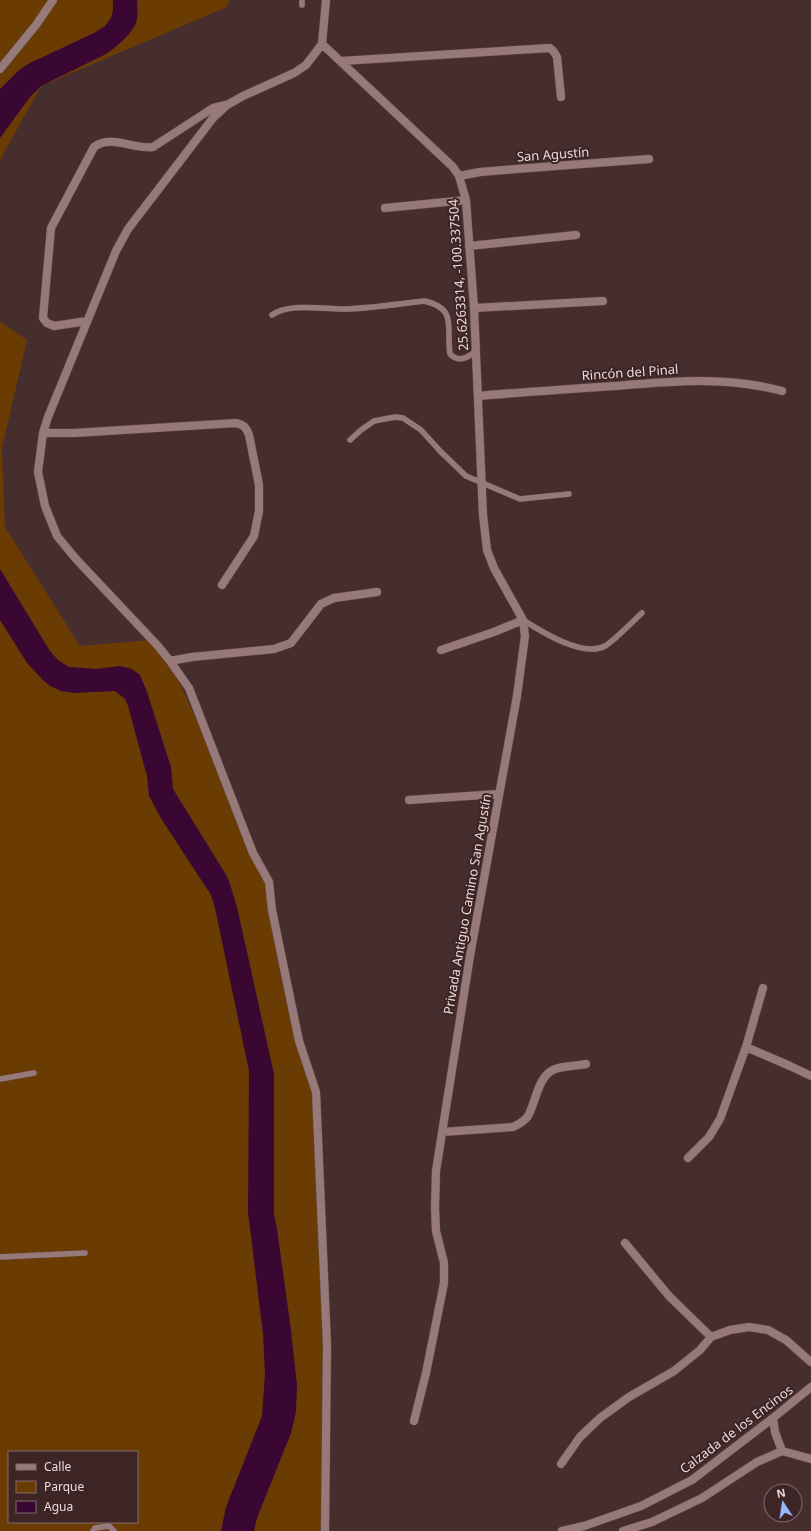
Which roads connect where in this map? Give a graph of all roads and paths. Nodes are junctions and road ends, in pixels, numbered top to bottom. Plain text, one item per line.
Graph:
1 (53, 0) edge
2 (326, 0) edge
3 (322, 44) junction
4 (341, 61) junction
5 (0, 69) edge
6 (560, 97) dead end
7 (227, 105) junction
8 (650, 159) dead end
9 (459, 176) junction
10 (466, 200) junction
11 (385, 208) dead end
12 (576, 235) dead end
13 (469, 246) junction
14 (602, 300) dead end
15 (474, 308) junction
16 (272, 316) dead end
17 (87, 321) junction
18 (476, 351) junction
19 (782, 392) dead end
20 (478, 396) junction
21 (43, 434) junction
22 (350, 440) dead end
23 (481, 481) junction
24 (569, 494) dead end
25 (222, 585) dead end
26 (377, 592) dead end
27 (642, 613) dead end
28 (523, 620) junction
29 (441, 650) dead end
30 (170, 661) junction
31 (498, 794) junction
32 (409, 800) dead end
33 (763, 988) dead end
34 (746, 1047) junction
35 (586, 1064) dead end
36 (34, 1073) dead end
37 (811, 1076) edge
38 (0, 1079) edge
39 (442, 1132) junction
40 (688, 1158) dead end
41 (625, 1243) dead end
42 (85, 1253) dead end
43 (0, 1257) edge
44 (711, 1337) junction
45 (811, 1362) edge
46 (811, 1387) edge
47 (773, 1418) junction
48 (414, 1421) dead end
49 (782, 1451) junction
50 (811, 1459) edge
51 (561, 1464) dead end
52 (93, 1531) edge
53 (114, 1531) edge
54 (325, 1531) edge
55 (562, 1531) edge
56 (623, 1531) edge

1 - 5 street
2 - 3 street
3 - 4 street, 25.6263314, -100.337504
3 - 7 street
4 - 6 street
4 - 9 street, 25.6263314, -100.337504
7 - 17 street
7 - 17 street
8 - 9 street, San Agustín
9 - 10 street, 25.6263314, -100.337504
10 - 11 street
10 - 13 street, 25.6263314, -100.337504
12 - 13 street
13 - 15 street, 25.6263314, -100.337504
14 - 15 street
15 - 18 street, 25.6263314, -100.337504
16 - 18 lane
17 - 21 street
18 - 20 street, 25.6263314, -100.337504
19 - 20 street, Rincón del Pinal
20 - 23 street, Privada Antiguo Camino San Agustín
21 - 25 street
21 - 30 street
22 - 23 lane
23 - 24 lane
23 - 28 street, Privada Antiguo Camino San Agustín
26 - 30 street
27 - 28 lane
28 - 29 street
28 - 31 street, Privada Antiguo Camino San Agustín
30 - 54 street
31 - 32 street
31 - 39 street, Privada Antiguo Camino San Agustín
33 - 34 street
34 - 37 street
34 - 40 street
35 - 39 street
36 - 38 lane
39 - 48 street, Privada Antiguo Camino San Agustín
41 - 44 street
42 - 43 lane
44 - 45 street
44 - 51 street
46 - 47 street, Calzada de los Encinos
47 - 49 street
47 - 55 street, Calzada de los Encinos
49 - 50 street
49 - 56 street
52 - 53 lane

